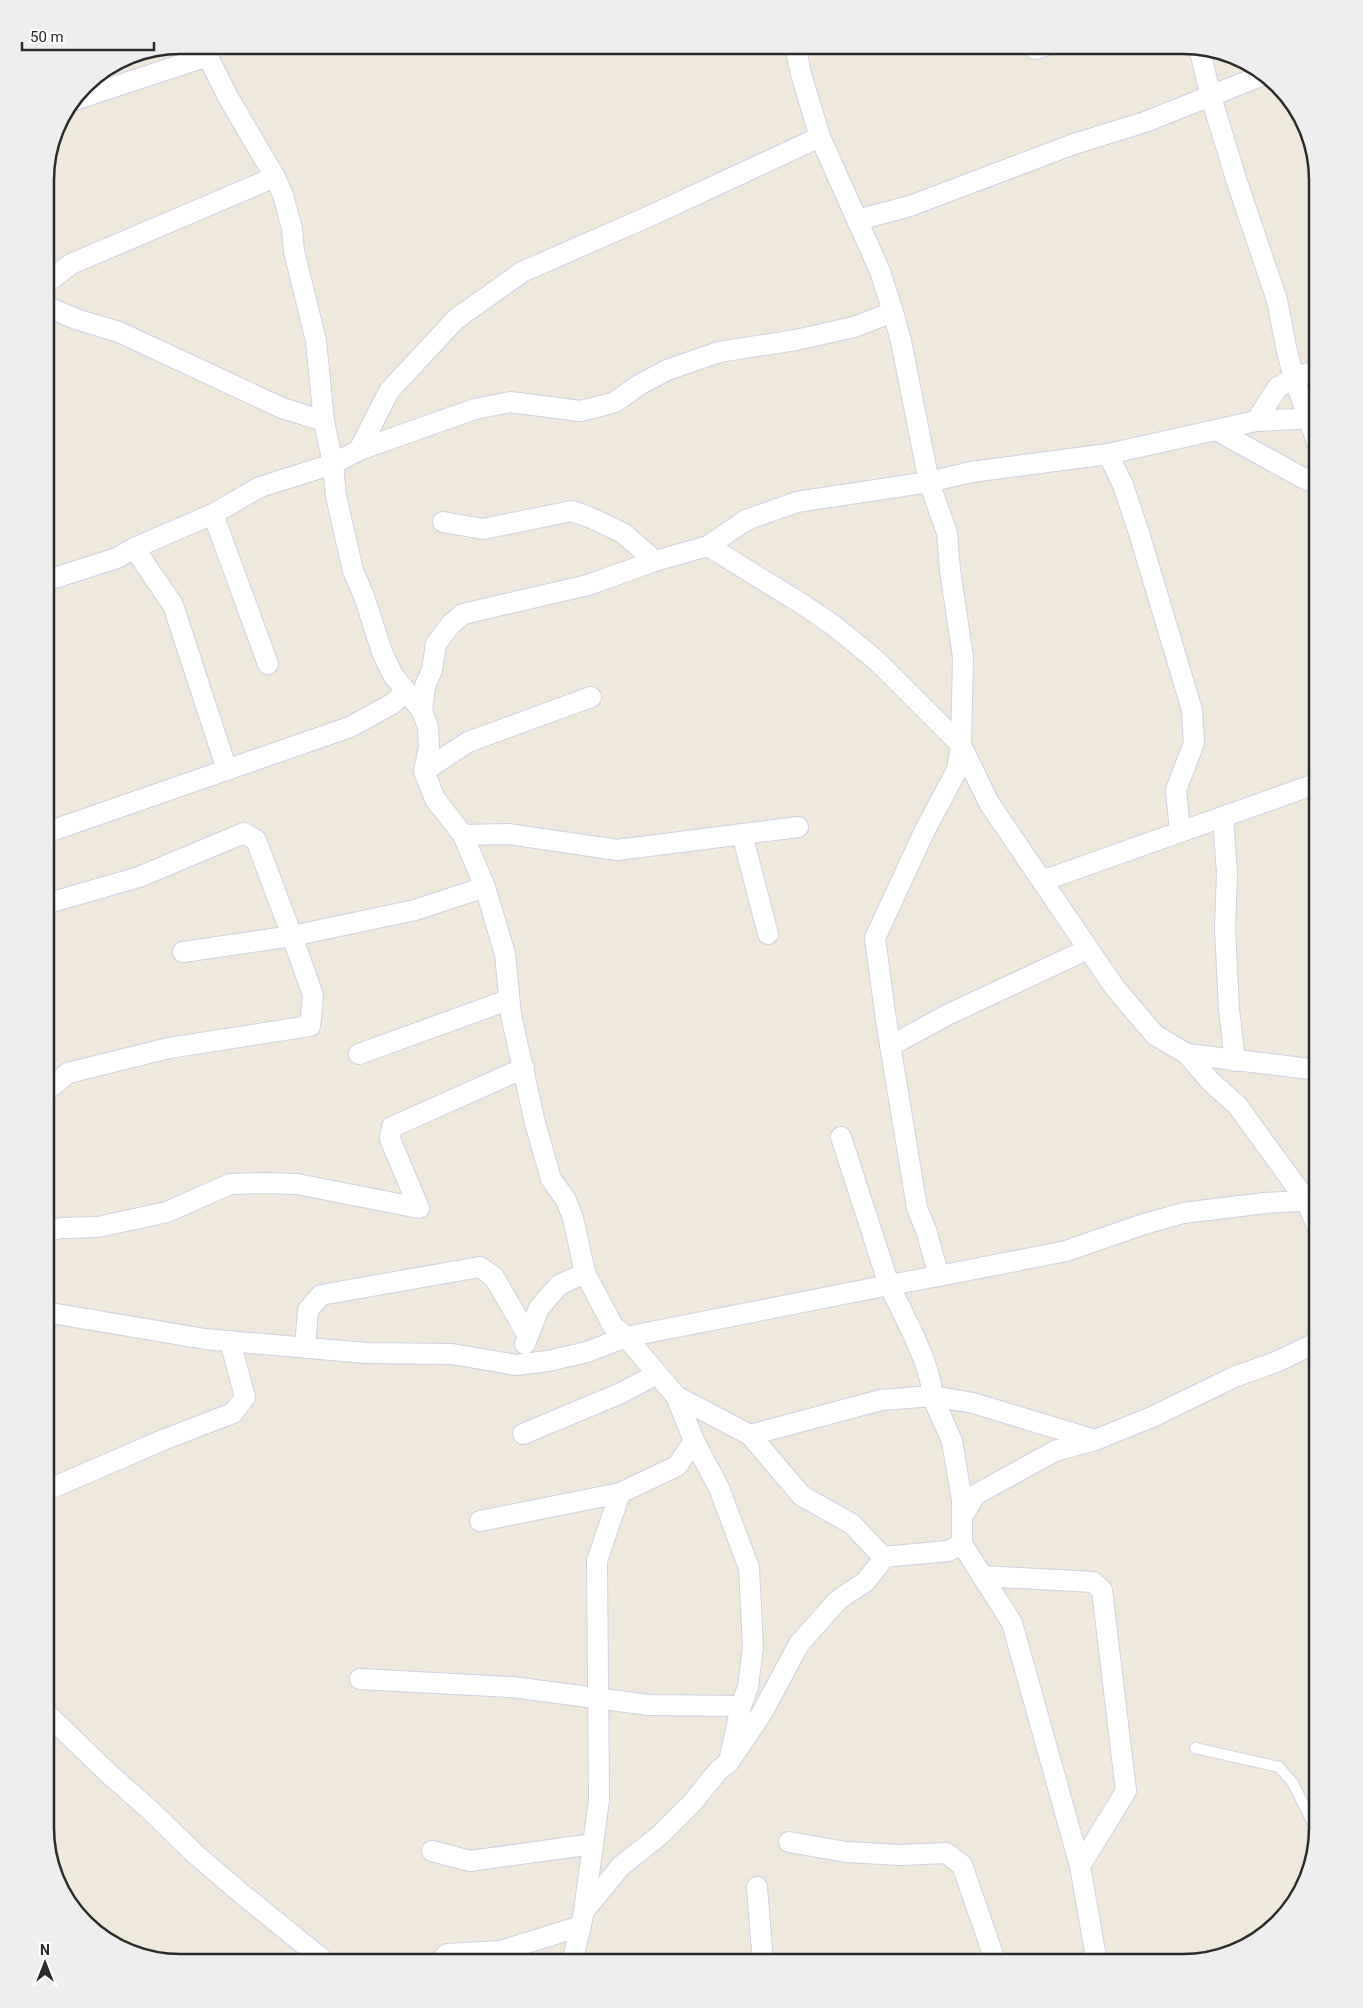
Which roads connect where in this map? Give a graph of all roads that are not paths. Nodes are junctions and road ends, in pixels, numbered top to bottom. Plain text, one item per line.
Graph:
1 (197, 54) edge
2 (206, 54) edge
3 (797, 54) edge
4 (1201, 55) edge
5 (1256, 78) edge
6 (87, 95) edge
7 (1211, 96) junction
8 (820, 137) junction
9 (275, 177) junction
10 (857, 220) junction
11 (54, 277) edge
12 (54, 310) edge
13 (893, 312) junction
14 (1309, 373) edge
15 (1294, 378) junction
16 (1309, 408) edge
17 (1309, 418) edge
18 (324, 421) junction
19 (1256, 421) junction
20 (1216, 430) junction
21 (359, 450) junction
22 (1108, 454) junction
23 (333, 464) junction
24 (1309, 481) edge
25 (929, 482) junction
26 (213, 514) junction
27 (443, 522) dead end
28 (708, 546) junction
29 (134, 548) junction
30 (655, 561) junction
31 (54, 578) edge
32 (268, 664) dead end
33 (406, 692) junction
34 (592, 697) dead end
35 (422, 712) junction
36 (961, 745) junction
37 (227, 770) junction
38 (424, 771) junction
39 (1309, 786) edge
40 (1223, 817) junction
41 (798, 827) dead end
42 (54, 829) edge
43 (1180, 831) junction
44 (742, 834) junction
45 (463, 835) junction
46 (1042, 881) junction
47 (485, 887) junction
48 (54, 901) edge
49 (768, 934) dead end
50 (292, 936) junction
51 (1088, 949) junction
52 (183, 952) dead end
53 (508, 1000) junction
54 (890, 1046) junction
55 (359, 1054) dead end
56 (1187, 1054) junction
57 (1235, 1061) junction
58 (524, 1068) junction
59 (1309, 1069) edge
60 (54, 1085) edge
61 (842, 1137) dead end
62 (1309, 1196) edge
63 (1309, 1200) edge
64 (54, 1229) edge
65 (585, 1273) junction
66 (939, 1276) junction
67 (889, 1285) junction
68 (54, 1314) edge
69 (528, 1336) junction
70 (626, 1337) junction
71 (230, 1341) junction
72 (1309, 1346) edge
73 (305, 1347) junction
74 (516, 1365) junction
75 (657, 1374) junction
76 (676, 1396) junction
77 (932, 1396) junction
78 (523, 1434) dead end
79 (750, 1435) junction
80 (1096, 1440) junction
81 (694, 1441) junction
82 (54, 1487) edge
83 (620, 1493) junction
84 (963, 1515) junction
85 (480, 1521) dead end
86 (962, 1544) junction
87 (883, 1557) junction
88 (982, 1576) junction
89 (360, 1679) dead end
90 (599, 1698) junction
91 (741, 1706) junction
92 (54, 1721) edge
93 (1195, 1748) dead end
94 (729, 1762) junction
95 (1309, 1816) edge
96 (789, 1842) dead end
97 (593, 1844) junction
98 (432, 1851) dead end
99 (1080, 1866) junction
100 (757, 1887) dead end
101 (582, 1918) junction
102 (316, 1954) edge
103 (446, 1954) edge
104 (574, 1954) edge
105 (762, 1954) edge
106 (993, 1954) edge
107 (1095, 1954) edge

1 - 6 street
2 - 9 street
3 - 8 street
4 - 7 street
5 - 7 street
7 - 10 street
7 - 15 street
8 - 10 street
8 - 21 street
9 - 11 street
9 - 18 street
10 - 13 street
12 - 18 street
13 - 21 street
13 - 25 street
14 - 15 street
15 - 16 street
15 - 19 street
17 - 19 street
18 - 23 street
19 - 20 street
20 - 22 street
20 - 24 street
21 - 23 street
22 - 25 street
22 - 43 street
23 - 26 street
23 - 33 street
25 - 28 street
25 - 36 street
26 - 29 street
26 - 32 street
27 - 30 street
28 - 30 street
28 - 36 street
29 - 31 street
29 - 37 street
30 - 35 street
33 - 35 street
33 - 37 street
34 - 38 street
35 - 38 street
36 - 46 street
36 - 54 street
37 - 42 street
38 - 45 street
39 - 40 street
40 - 43 street
40 - 57 street
41 - 44 street
43 - 46 street
44 - 45 street
44 - 49 street
45 - 47 street
46 - 51 street
47 - 50 street
47 - 53 street
48 - 50 street
50 - 52 street
50 - 60 street
51 - 54 street
51 - 56 street
53 - 55 street
53 - 58 street
54 - 66 street
56 - 57 street
56 - 62 street
57 - 59 street
58 - 64 street
58 - 65 street
61 - 67 street
63 - 66 street
65 - 69 street
65 - 70 street
66 - 67 street
67 - 70 street
67 - 77 street
68 - 71 street
69 - 73 street
69 - 74 street
70 - 74 street
70 - 75 street
71 - 73 street
71 - 82 street
72 - 80 street
73 - 74 street
75 - 76 street
75 - 78 street
76 - 79 street
76 - 81 street
77 - 79 street
77 - 80 street
77 - 84 street
79 - 87 street
80 - 84 street
81 - 83 street
81 - 91 street
83 - 85 street
83 - 90 street
84 - 86 street
86 - 87 street
86 - 88 street
87 - 94 street
88 - 99 street
88 - 99 street
89 - 90 street
90 - 91 street
90 - 97 street
91 - 94 street
92 - 102 street
93 - 95 lane
94 - 101 street
96 - 106 street
97 - 98 street
97 - 101 street
99 - 107 street
100 - 105 street
101 - 103 street
101 - 104 street

